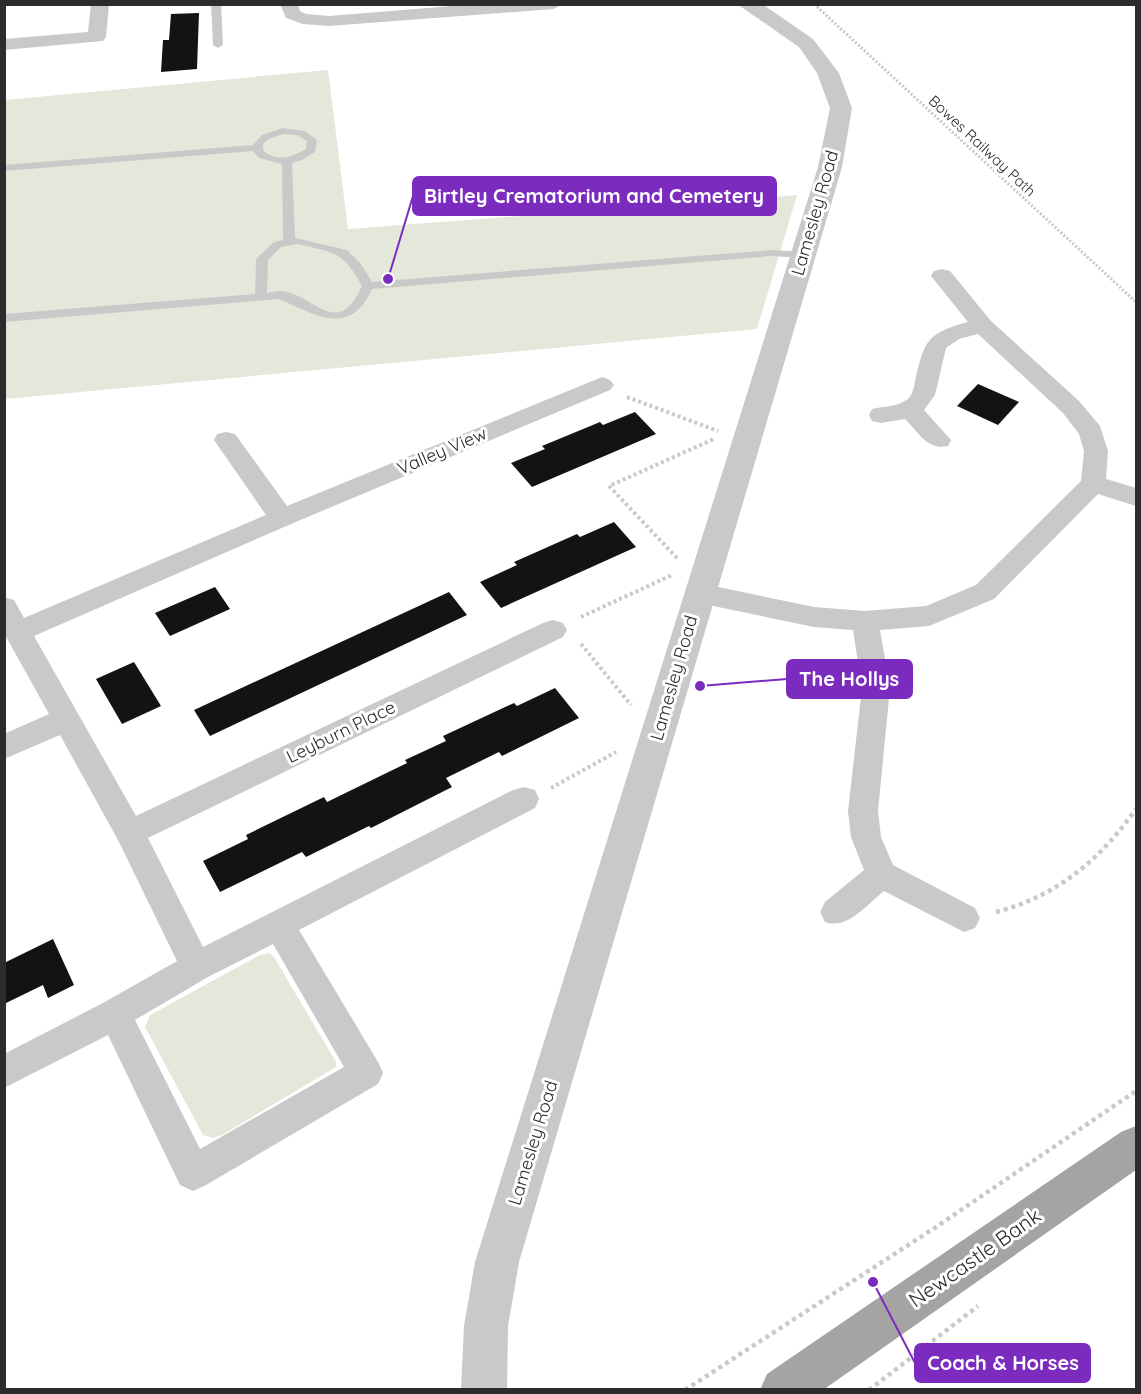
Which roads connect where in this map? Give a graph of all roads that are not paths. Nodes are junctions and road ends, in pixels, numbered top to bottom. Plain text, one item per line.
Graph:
1 (100, 4) edge
2 (216, 4) edge
3 (290, 4) edge
4 (554, 4) edge
5 (747, 4) edge
6 (434, 9) edge
7 (4, 45) edge
8 (218, 45) dead end
9 (256, 148) junction
10 (287, 161) junction
11 (4, 168) edge
12 (289, 242) junction
13 (804, 255) junction
14 (942, 276) dead end
15 (368, 286) junction
16 (261, 296) junction
17 (4, 318) edge
18 (982, 326) junction
19 (602, 385) road end
20 (910, 409) junction
21 (881, 416) dead end
22 (226, 440) dead end
23 (939, 440) dead end
24 (1093, 484) junction
25 (1137, 497) edge
26 (282, 518) junction
27 (695, 577) junction
28 (11, 620) edge
29 (865, 621) junction
30 (559, 628) road end
31 (67, 719) junction
32 (4, 747) edge
33 (524, 799) road end
34 (130, 833) junction
35 (881, 873) junction
36 (836, 912) dead end
37 (964, 918) road end
38 (279, 925) junction
39 (196, 967) junction
40 (115, 1014) junction
41 (4, 1072) edge
42 (1137, 1146) edge
43 (484, 1389) edge
44 (785, 1389) edge

1 - 7 street
2 - 8 lane
3 - 6 street
4 - 6 street
5 - 13 street, Lamesley Road
9 - 10 lane
9 - 10 lane
9 - 11 lane
10 - 12 lane
12 - 15 lane
12 - 16 lane
13 - 15 lane
13 - 27 street, Lamesley Road
14 - 18 street
15 - 16 lane
16 - 17 lane
18 - 20 street
18 - 24 street
19 - 26 street, Valley View
20 - 21 street
20 - 23 street
22 - 26 street
24 - 25 street
24 - 29 street
26 - 28 street, Valley View
27 - 29 street
27 - 43 street, Lamesley Road
28 - 31 street
29 - 35 street
30 - 34 street, Leyburn Place
31 - 32 street
31 - 34 street
33 - 38 street
34 - 39 street
35 - 36 street
35 - 37 street
38 - 39 street
38 - 40 street
39 - 40 street
40 - 41 street
42 - 44 main road, Newcastle Bank

